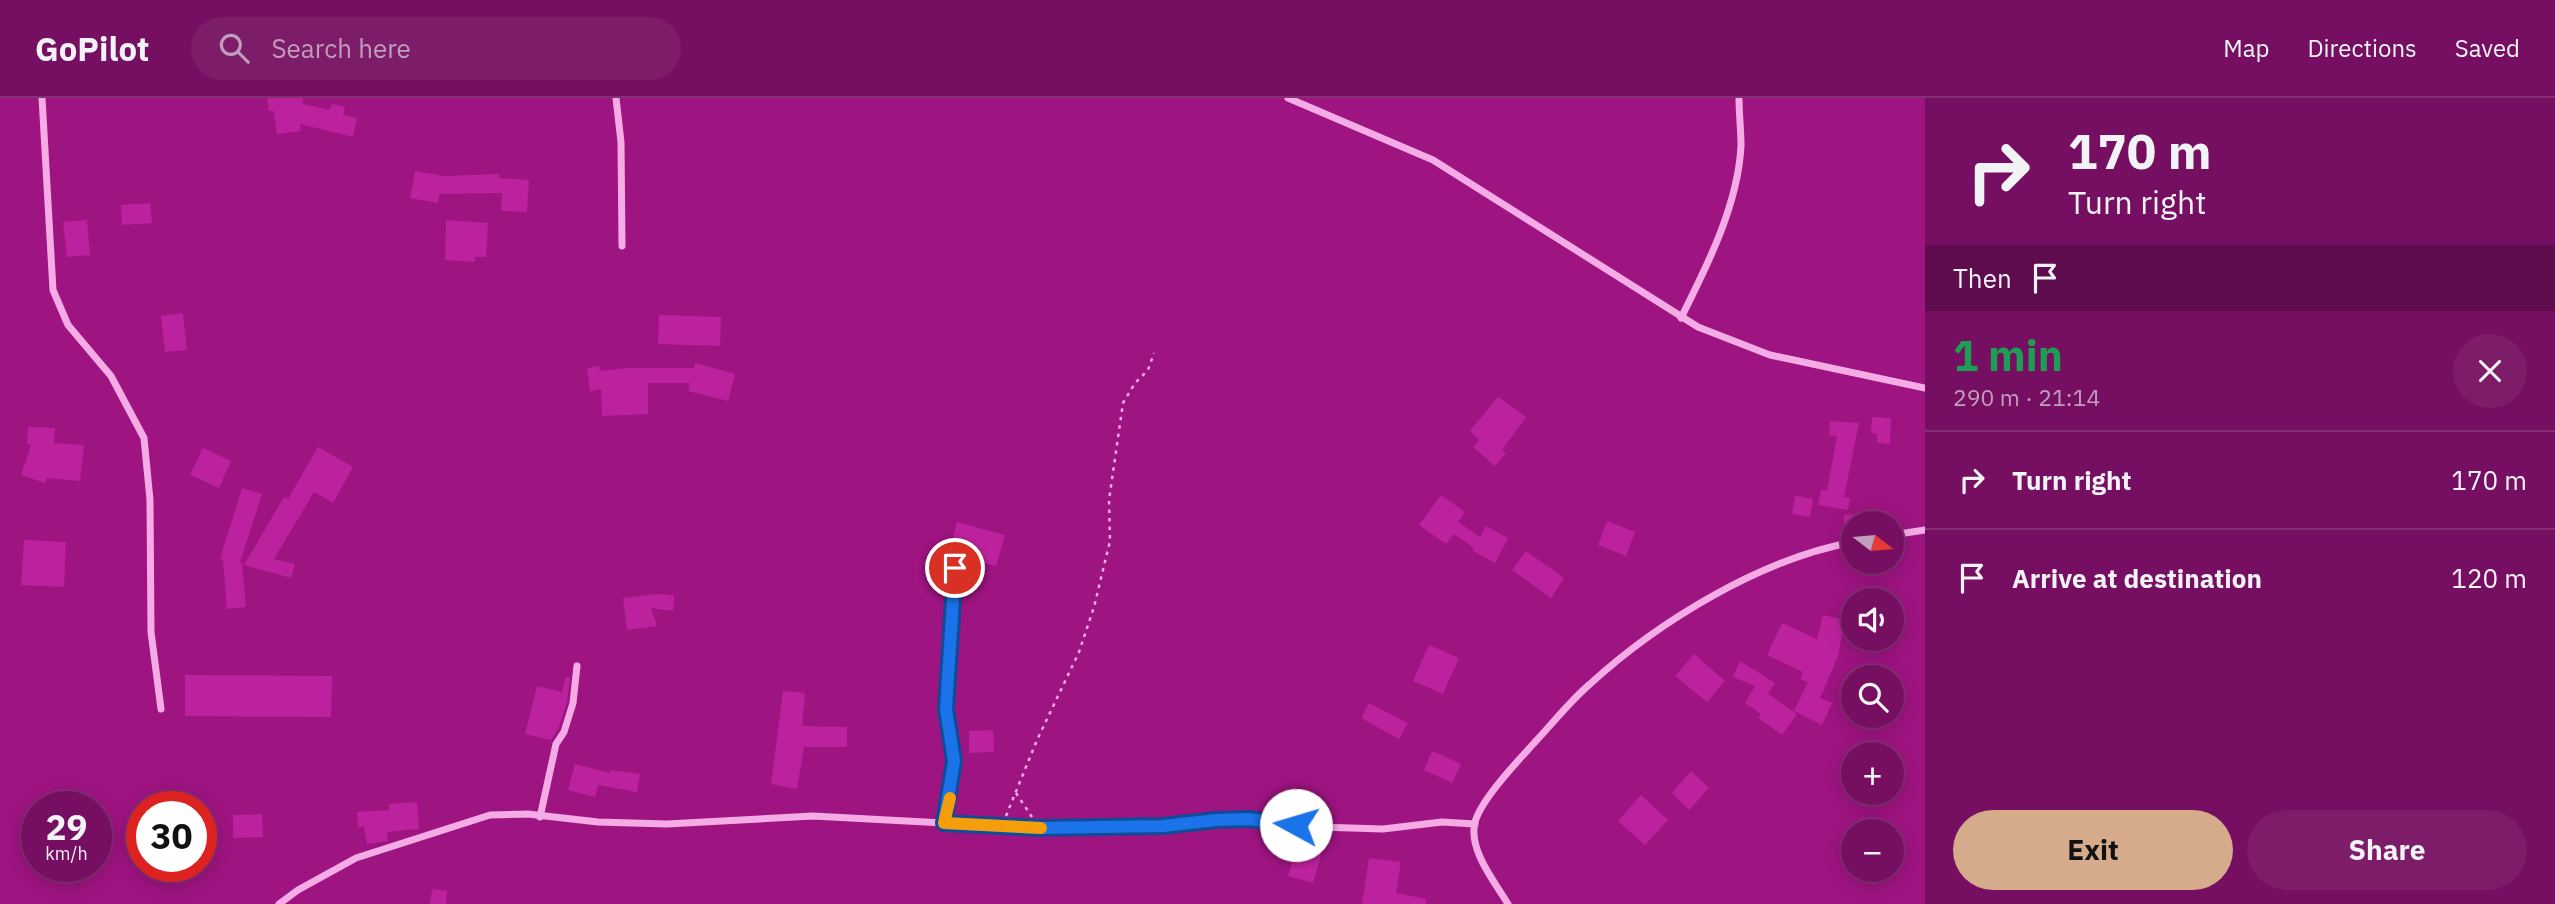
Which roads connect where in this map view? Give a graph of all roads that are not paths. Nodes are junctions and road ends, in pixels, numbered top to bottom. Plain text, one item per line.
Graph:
1 (42, 98) edge
2 (616, 98) edge
3 (1289, 98) edge
4 (1738, 98) edge
5 (622, 246) dead end
6 (1681, 318) junction
7 (1925, 388) edge
8 (1925, 530) edge
9 (1904, 533) edge
10 (1841, 544) edge
11 (955, 568) dead end
12 (577, 666) dead end
13 (161, 709) dead end
14 (541, 816) junction
15 (944, 823) junction
16 (1475, 824) junction
17 (279, 904) edge
18 (1508, 904) edge

1 - 13 street
2 - 5 street
3 - 6 street
4 - 6 street
6 - 7 street
8 - 9 street
10 - 16 street
11 - 15 street
12 - 14 street
14 - 15 street
14 - 17 street
15 - 16 street
16 - 18 street

